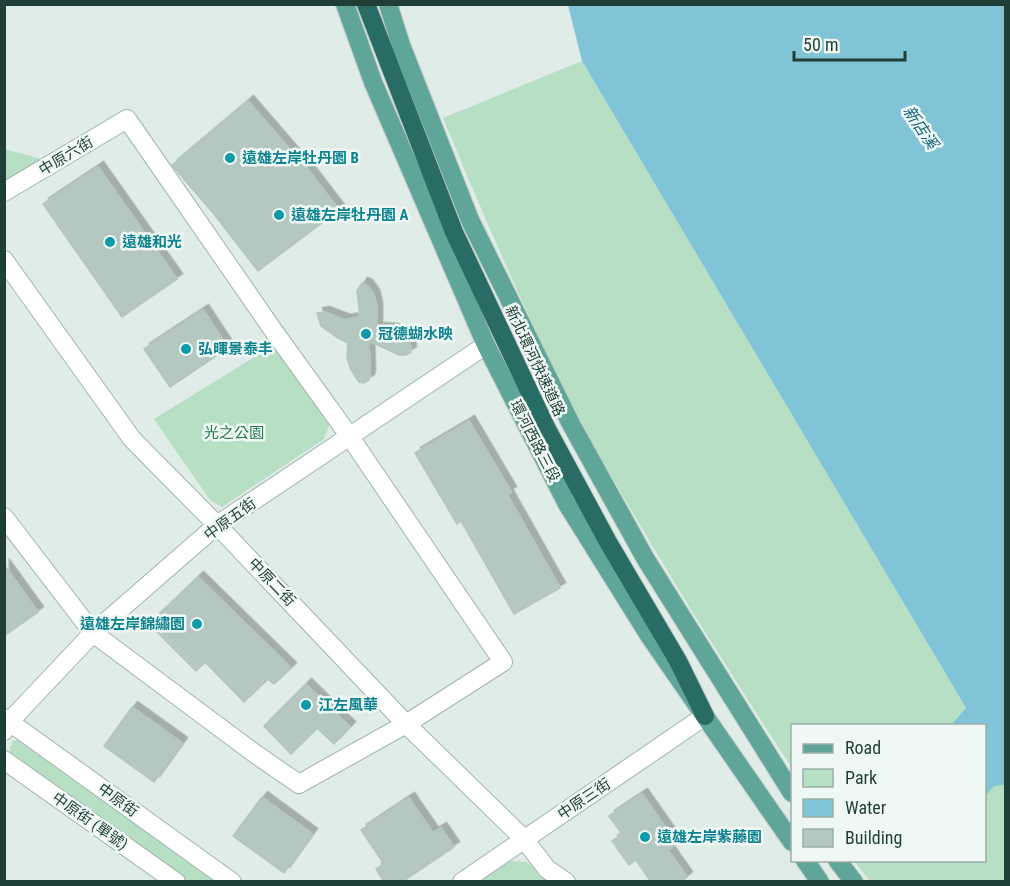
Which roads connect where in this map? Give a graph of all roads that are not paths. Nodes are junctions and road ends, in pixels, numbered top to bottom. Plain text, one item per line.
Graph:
1 (345, 4) edge
2 (366, 4) edge
3 (388, 4) edge
4 (4, 192) edge
5 (4, 260) edge
6 (486, 345) junction
7 (350, 437) junction
8 (4, 517) edge
9 (218, 525) junction
10 (93, 633) junction
11 (705, 716) junction
12 (6, 724) edge
13 (406, 724) junction
14 (4, 760) edge
15 (791, 791) edge
16 (524, 840) junction
17 (791, 841) edge
18 (807, 862) edge
19 (838, 862) edge
20 (176, 882) edge
21 (232, 882) edge
22 (462, 882) edge
23 (566, 882) edge
24 (820, 882) edge
25 (854, 882) edge

1 - 6 main road, 環河西路三段
2 - 11 highway, 新北環河快速道路
3 - 15 main road
4 - 7 street, 中原六街
5 - 9 street, 中原二街
6 - 7 street, 中原五街
6 - 11 main road, 環河西路三段
7 - 9 street, 中原五街
7 - 13 street
8 - 10 street
9 - 10 street, 中原五街
9 - 13 street, 中原二街
10 - 12 street, 中原五街
10 - 13 street
11 - 16 street, 中原三街
11 - 17 main road, 環河西路三段
12 - 21 street, 中原街
13 - 16 street, 中原二街
14 - 20 street, 中原街 (單號)
16 - 22 street, 中原三街
16 - 23 street, 中原二街
18 - 24 main road
19 - 25 main road

